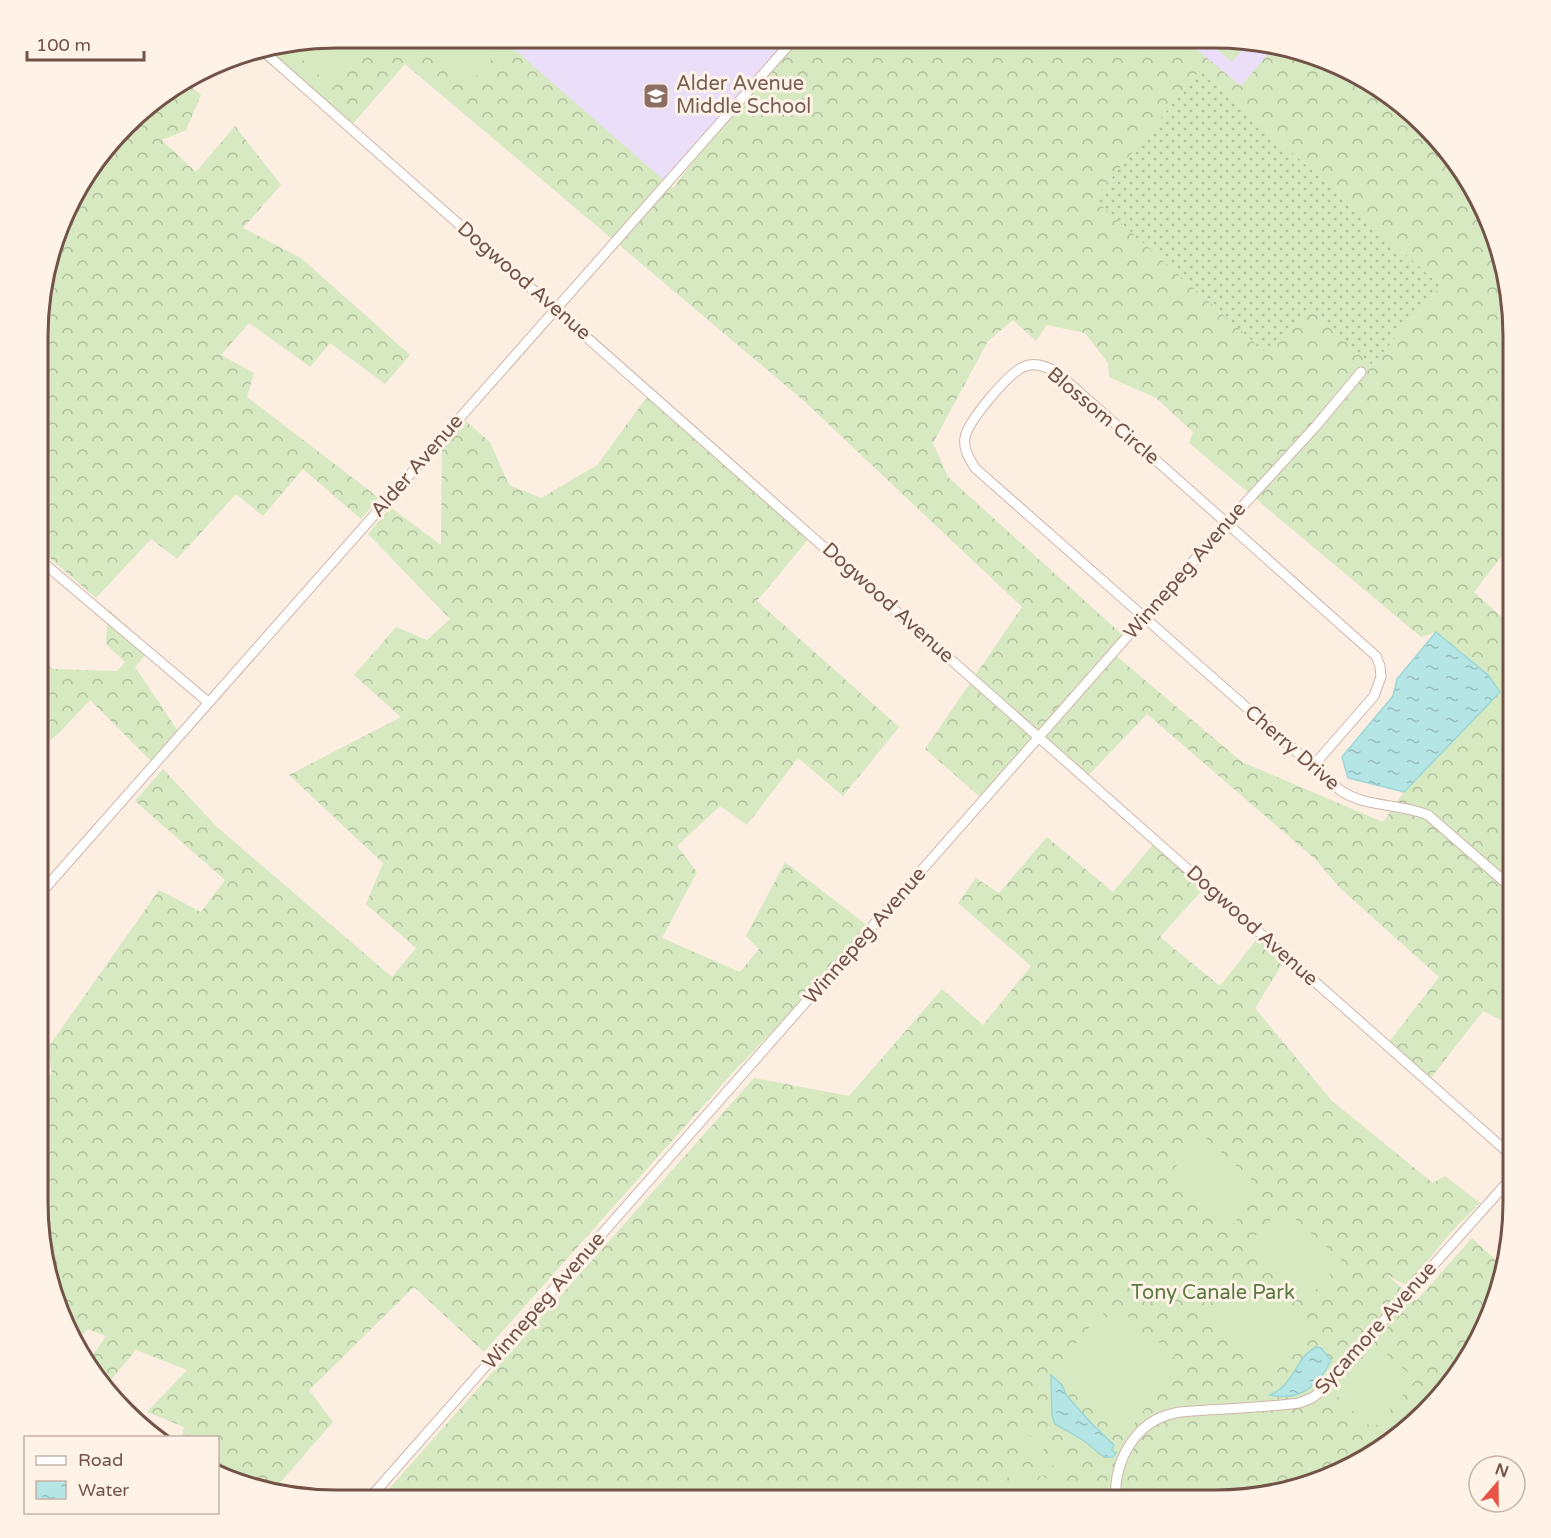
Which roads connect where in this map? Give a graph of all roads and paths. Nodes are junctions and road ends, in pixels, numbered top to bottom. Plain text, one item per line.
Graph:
1 (786, 48) edge
2 (269, 56) edge
3 (555, 310) junction
4 (1361, 372) dead end
5 (1227, 523) junction
6 (48, 567) edge
7 (1144, 618) junction
8 (208, 702) junction
9 (1039, 737) junction
10 (1313, 766) junction
11 (1503, 880) edge
12 (48, 885) edge
13 (1503, 1148) edge
14 (1503, 1187) edge
15 (378, 1490) edge
16 (1116, 1490) edge

1 - 3 street, Alder Avenue
2 - 3 street, Dogwood Avenue
3 - 8 street, Alder Avenue
3 - 9 street, Dogwood Avenue
4 - 5 street, Winnepeg Avenue
5 - 7 street, Winnepeg Avenue
5 - 7 street, Blossom Circle
5 - 10 street, Blossom Circle
6 - 8 street
7 - 9 street, Winnepeg Avenue
7 - 10 street, Cherry Drive
8 - 12 street, Alder Avenue
9 - 13 street, Dogwood Avenue
9 - 15 street, Winnepeg Avenue
10 - 11 street, Cherry Drive
14 - 16 street, Sycamore Avenue

